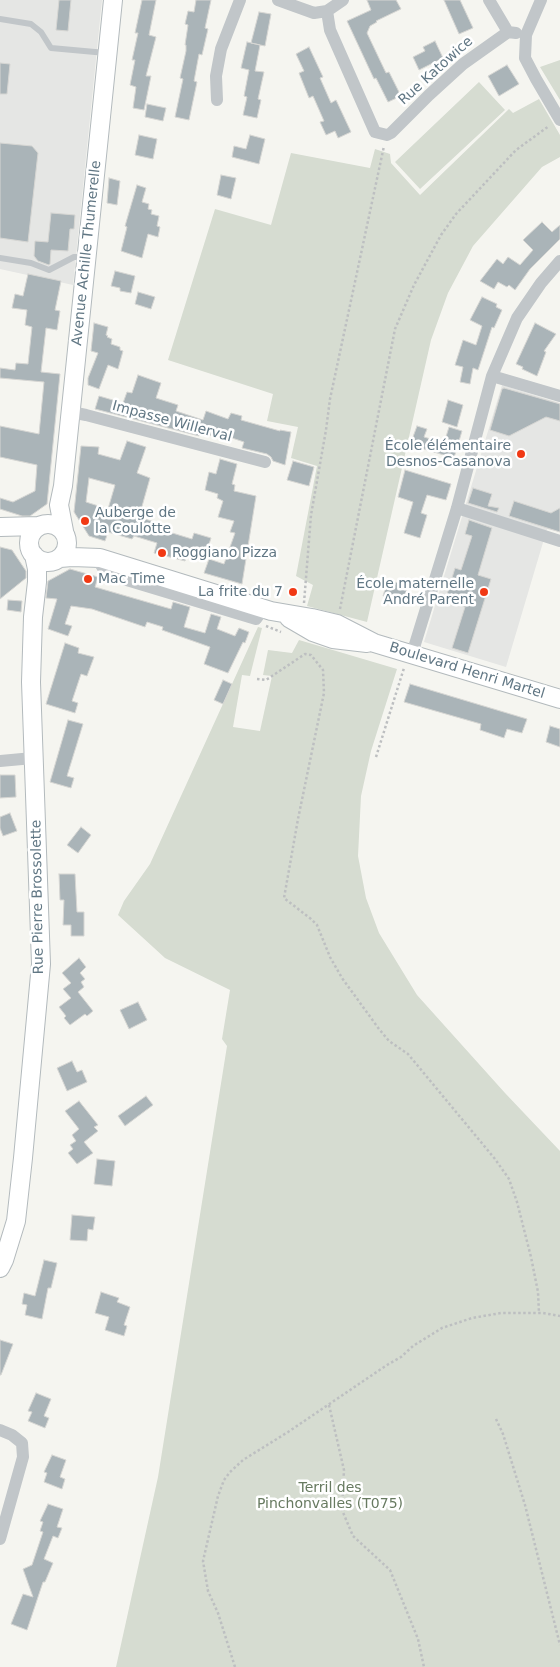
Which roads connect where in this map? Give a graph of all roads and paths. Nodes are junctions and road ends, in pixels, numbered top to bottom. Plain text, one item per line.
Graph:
1 (114, 0) edge
2 (240, 0) edge
3 (278, 0) edge
4 (343, 0) edge
5 (489, 0) edge
6 (541, 0) edge
7 (327, 11) junction
8 (0, 19) edge
9 (508, 32) junction
10 (526, 34) junction
11 (108, 54) junction
12 (217, 100) dead end
13 (556, 122) edge
14 (387, 135) junction
15 (0, 258) edge
16 (86, 258) junction
17 (560, 261) edge
18 (492, 376) junction
19 (560, 396) edge
20 (71, 412) junction
21 (265, 462) dead end
22 (59, 505) junction
23 (457, 508) junction
24 (40, 525) junction
25 (0, 528) edge
26 (65, 534) junction
27 (560, 541) edge
28 (43, 556) junction
29 (100, 558) junction
30 (304, 607) dead end
31 (339, 614) dead end
32 (411, 654) junction
33 (256, 679) dead end
34 (560, 699) edge
35 (376, 757) dead end
36 (33, 758) junction
37 (0, 761) edge
38 (0, 1268) edge
39 (539, 1313) junction
40 (560, 1316) edge
41 (329, 1404) junction
42 (496, 1419) dead end
43 (0, 1430) edge
44 (0, 1539) edge
45 (560, 1645) edge
46 (234, 1667) edge
47 (424, 1667) edge

1 - 11 street, Avenue Achille Thumerelle
2 - 12 street
3 - 7 street
4 - 7 street
5 - 9 street
6 - 10 street
7 - 14 street
8 - 11 lane
9 - 10 street
9 - 14 street, Rue Katowice
10 - 13 street
11 - 16 street, Avenue Achille Thumerelle
13 - 31 path
14 - 30 path
15 - 16 lane
16 - 20 street, Avenue Achille Thumerelle
17 - 18 street
18 - 19 street
18 - 23 street
20 - 21 street, Impasse Willerval
20 - 22 street, Avenue Achille Thumerelle
22 - 24 street
22 - 26 street, Avenue Achille Thumerelle
23 - 27 street
23 - 32 street
24 - 25 street
24 - 26 street
24 - 28 street
25 - 28 street
26 - 28 street
26 - 29 street, Boulevard Henri Martel
28 - 29 street, Boulevard Henri Martel
28 - 36 street, Rue Pierre Brossolette
29 - 32 street, Boulevard Henri Martel
32 - 34 street, Boulevard Henri Martel
32 - 35 path
33 - 39 path
36 - 37 street
36 - 38 street, Rue Pierre Brossolette
39 - 40 path
39 - 41 path
41 - 46 path
41 - 47 path
42 - 45 path
43 - 44 street

